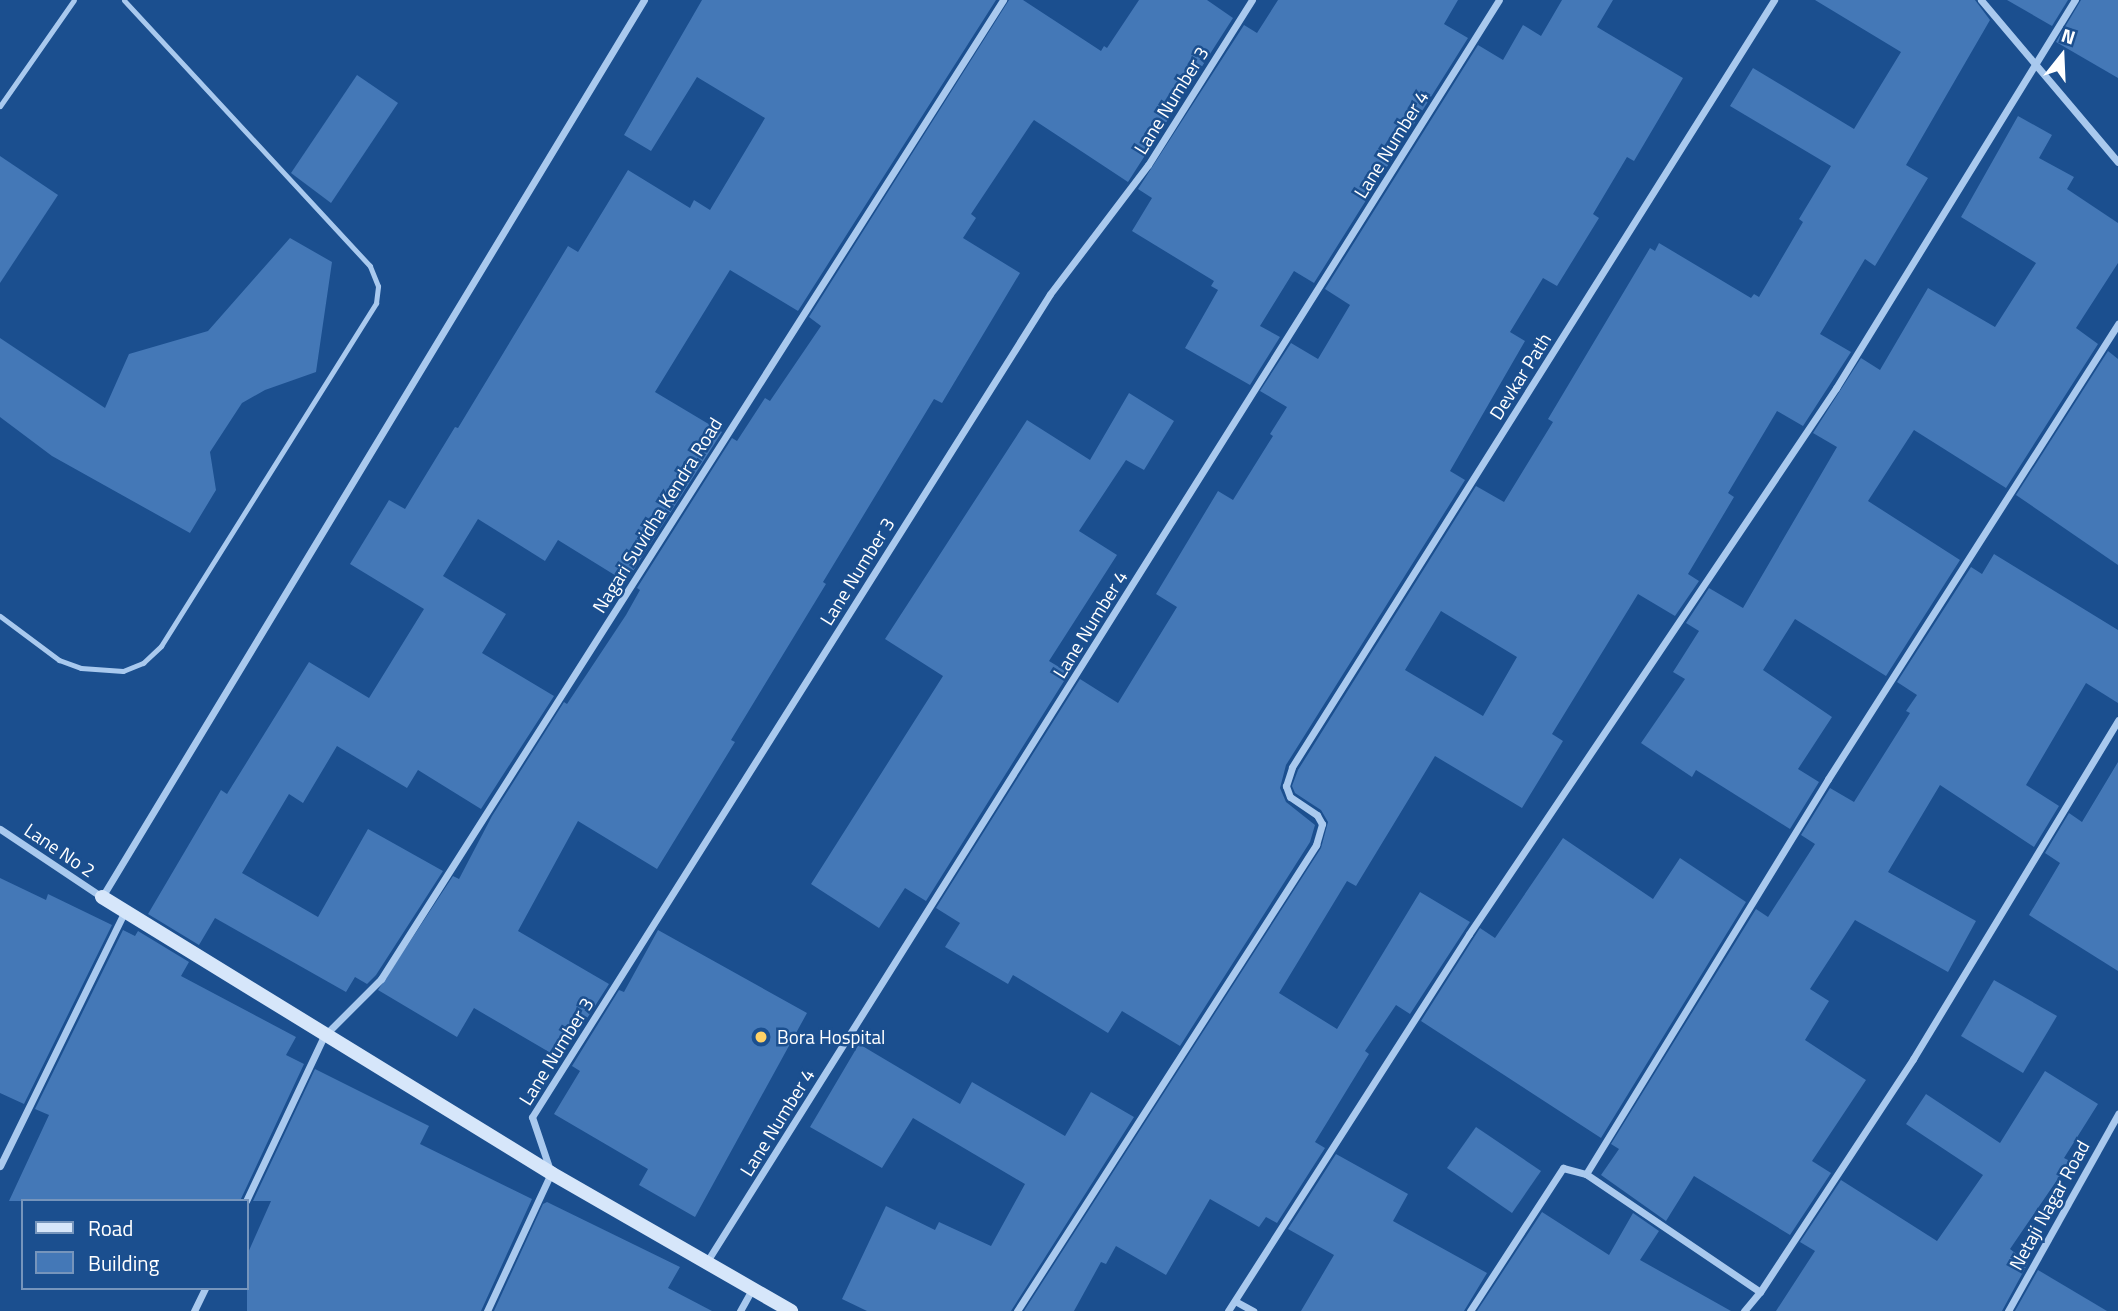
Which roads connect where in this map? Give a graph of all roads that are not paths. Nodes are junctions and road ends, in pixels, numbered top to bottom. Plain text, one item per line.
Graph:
1 (74, 0) edge
2 (124, 0) edge
3 (644, 0) edge
4 (1003, 0) edge
5 (1252, 0) edge
6 (1499, 0) edge
7 (1774, 0) edge
8 (1981, 0) edge
9 (2075, 0) edge
10 (2035, 66) junction
11 (0, 106) edge
12 (2118, 162) edge
13 (2118, 324) edge
14 (0, 616) edge
15 (2118, 720) edge
16 (0, 829) edge
17 (102, 897) junction
18 (125, 911) junction
19 (324, 1036) junction
20 (2118, 1114) edge
21 (0, 1166) edge
22 (551, 1173) junction
23 (1586, 1174) junction
24 (247, 1199) edge
25 (706, 1264) junction
26 (752, 1289) junction
27 (204, 1290) edge
28 (1760, 1292) junction
29 (1235, 1301) junction
30 (194, 1311) edge
31 (487, 1311) edge
32 (740, 1311) edge
33 (791, 1311) edge
34 (1017, 1311) edge
35 (1228, 1311) edge
36 (1253, 1311) edge
37 (1470, 1311) edge
38 (1744, 1311) edge
39 (2008, 1311) edge

1 - 11 lane
2 - 14 lane
3 - 17 street
4 - 19 street, Nagari Suvidha Kendra Road
5 - 22 street, Lane Number 3
6 - 25 street, Lane Number 4
7 - 34 street, Devkar Path
8 - 10 street
9 - 10 street
10 - 12 street
10 - 29 street
13 - 23 street
15 - 28 street
16 - 17 street, Lane No 2
17 - 18 street
18 - 19 street
18 - 21 street
19 - 22 street
19 - 24 street, Nagari Suvidha Kendra Road
20 - 39 street, Netaji Nagar Road
22 - 25 street
22 - 31 street
23 - 28 street
23 - 37 street
25 - 26 street
26 - 32 street
26 - 33 street
27 - 30 street
28 - 38 street
29 - 35 street
29 - 36 street

